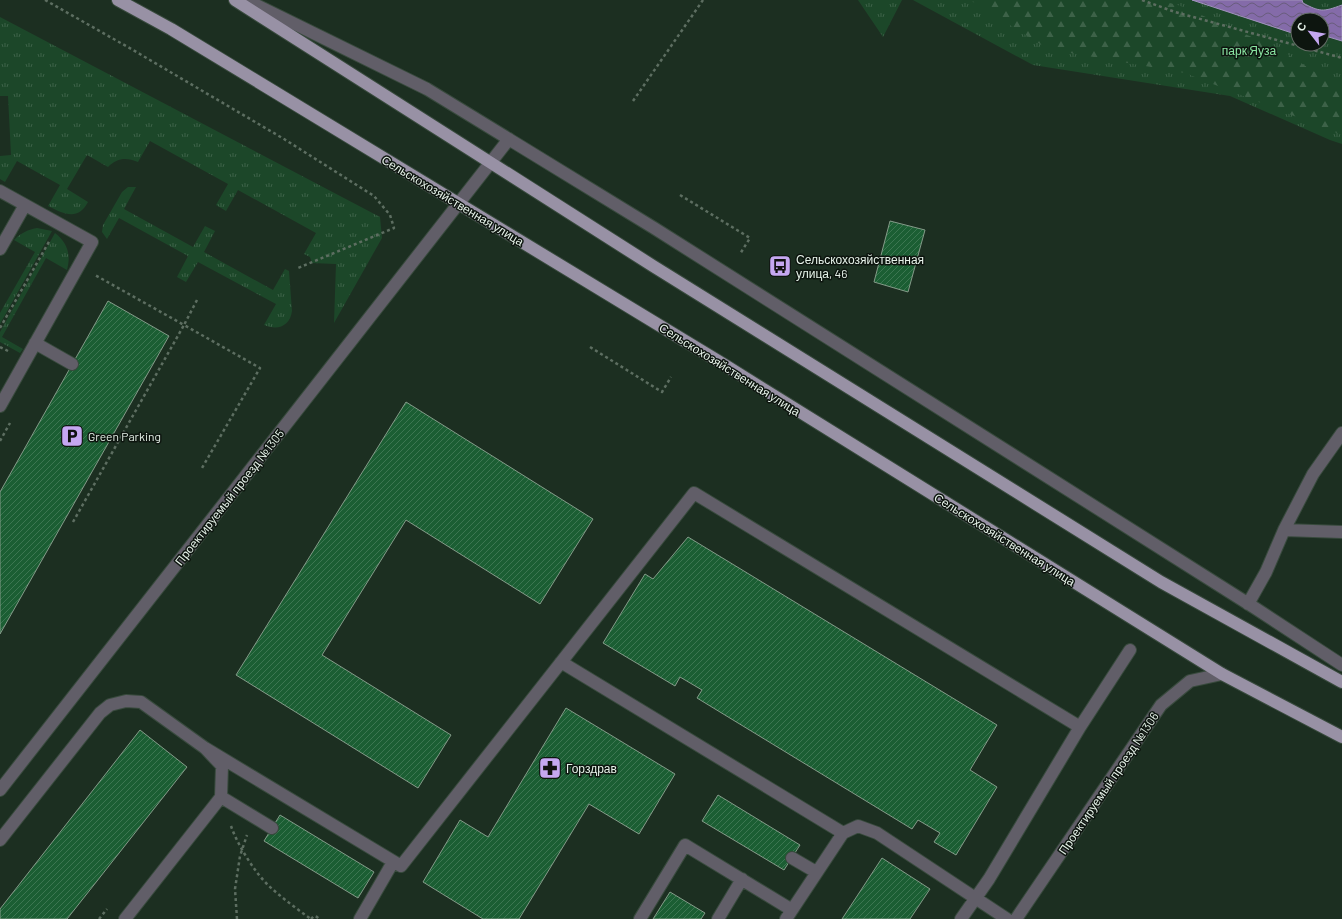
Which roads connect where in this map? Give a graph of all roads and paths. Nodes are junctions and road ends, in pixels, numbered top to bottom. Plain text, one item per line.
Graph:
1 (45, 0) edge
2 (118, 0) edge
3 (235, 0) edge
4 (246, 0) edge
5 (702, 0) edge
6 (1142, 0) edge
7 (1342, 58) edge
8 (633, 101) dead end
9 (509, 139) junction
10 (491, 162) junction
11 (0, 191) edge
12 (680, 195) dead end
13 (459, 204) junction
14 (25, 205) junction
15 (59, 224) junction
16 (0, 249) edge
17 (740, 254) dead end
18 (298, 268) dead end
19 (95, 275) dead end
20 (197, 300) dead end
21 (184, 325) junction
22 (0, 328) edge
23 (35, 343) junction
24 (590, 346) dead end
25 (72, 364) dead end
26 (672, 377) dead end
27 (0, 406) edge
28 (1342, 434) edge
29 (202, 468) dead end
30 (73, 522) dead end
31 (1284, 530) junction
32 (1342, 532) edge
33 (1248, 604) junction
34 (1130, 650) dead end
35 (561, 662) junction
36 (1342, 665) edge
37 (1222, 674) junction
38 (1342, 682) edge
39 (1080, 727) junction
40 (1342, 737) edge
41 (205, 748) junction
42 (0, 790) edge
43 (221, 797) junction
44 (253, 817) junction
45 (272, 828) dead end
46 (843, 833) junction
47 (0, 840) edge
48 (242, 850) junction
49 (792, 858) dead end
50 (394, 862) junction
51 (816, 872) junction
52 (742, 880) junction
53 (976, 898) junction
54 (789, 914) edge
55 (125, 919) edge
56 (237, 919) edge
57 (311, 919) edge
58 (319, 919) edge
59 (360, 919) edge
60 (640, 919) edge
61 (718, 919) edge
62 (961, 919) edge
63 (1007, 919) edge
64 (1016, 919) edge

1 - 18 path
2 - 13 main road, Сельскохозяйственная улица
3 - 10 main road
4 - 9 street
5 - 8 path
6 - 7 path
9 - 10 street, Проектируемый проезд №1305
9 - 33 street
10 - 13 street, Проектируемый проезд №1305
10 - 38 main road
11 - 14 street
12 - 17 path
13 - 37 main road, Сельскохозяйственная улица
13 - 42 street, Проектируемый проезд №1305
14 - 15 street
14 - 16 street
15 - 22 path
15 - 23 street
19 - 21 path
20 - 21 path
21 - 29 path
21 - 30 path
23 - 25 street
23 - 27 street
24 - 26 path
28 - 31 street
31 - 32 street
31 - 33 street
33 - 36 street
34 - 39 street
35 - 39 street
35 - 46 street
35 - 50 street
37 - 40 main road, Сельскохозяйственная улица
37 - 64 street, Проектируемый проезд №1306
39 - 53 street
41 - 43 street
41 - 47 street
41 - 50 street
43 - 44 street
43 - 48 path
43 - 55 street
44 - 45 street
44 - 48 path
46 - 51 street
46 - 53 street
48 - 56 path
48 - 57 path
49 - 51 street
50 - 59 street
51 - 54 street
52 - 54 street
52 - 60 street
52 - 61 street
53 - 62 street
53 - 63 street
57 - 58 path

